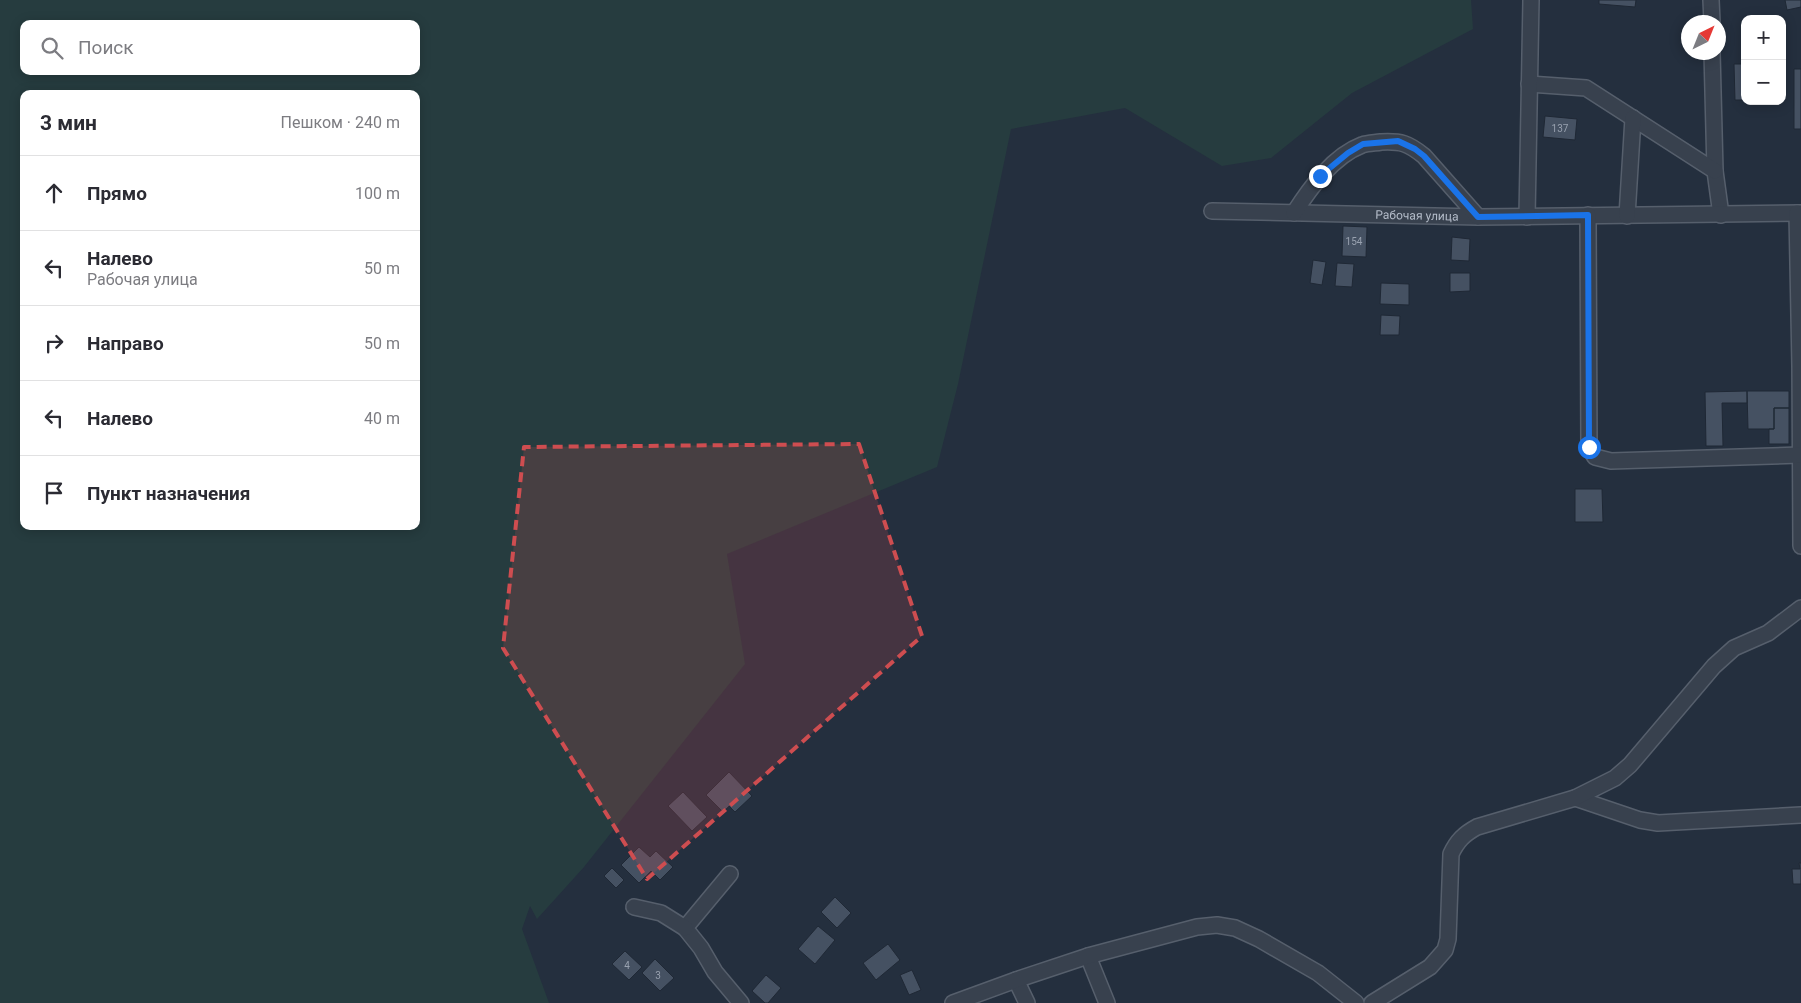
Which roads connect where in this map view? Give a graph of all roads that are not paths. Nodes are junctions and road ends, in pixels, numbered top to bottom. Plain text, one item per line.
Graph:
1 (1531, 0) edge
2 (1711, 0) edge
3 (1712, 15) edge
4 (1712, 60) edge
5 (1529, 84) junction
6 (1633, 118) junction
7 (1715, 171) junction
8 (1212, 211) dead end
9 (1294, 213) junction
10 (1799, 213) edge
11 (1588, 215) junction
12 (1720, 215) junction
13 (1627, 216) junction
14 (1478, 217) junction
15 (1528, 217) junction
16 (1800, 455) edge
17 (1801, 491) edge
18 (1801, 546) edge
19 (1801, 608) edge
20 (1575, 798) junction
21 (1801, 815) edge
22 (730, 874) dead end
23 (634, 907) dead end
24 (685, 928) junction
25 (1088, 956) junction
26 (1016, 980) junction
27 (741, 1003) edge
28 (953, 1003) edge
29 (1027, 1003) edge
30 (1107, 1003) edge
31 (1356, 1003) edge
32 (1372, 1003) edge

1 - 5 street
2 - 3 street
4 - 7 street
5 - 6 street
5 - 15 street
6 - 7 street
6 - 13 street
7 - 12 street
8 - 9 street, Рабочая улица
9 - 14 street, Рабочая улица
9 - 14 street
10 - 12 street, Рабочая улица
10 - 16 street
11 - 13 street, Рабочая улица
11 - 15 street, Рабочая улица
11 - 16 street
12 - 13 street, Рабочая улица
14 - 15 street, Рабочая улица
16 - 17 street
17 - 18 street
19 - 20 street
20 - 21 street
20 - 32 street
22 - 24 street
23 - 24 street
24 - 27 street
25 - 26 street
25 - 30 street
25 - 31 street
26 - 28 street
26 - 29 street

